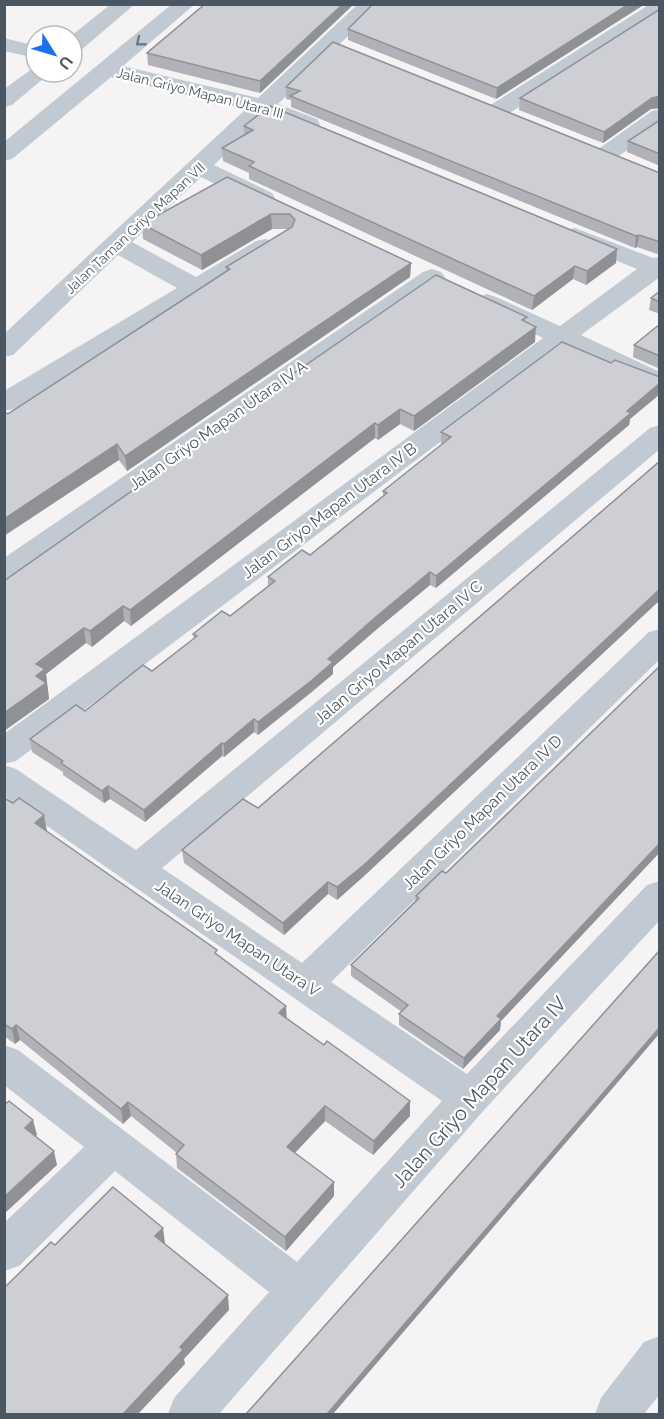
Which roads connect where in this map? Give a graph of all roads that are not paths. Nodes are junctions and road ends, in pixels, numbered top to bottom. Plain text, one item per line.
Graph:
1 (125, 4) edge
2 (185, 4) edge
3 (371, 4) edge
4 (660, 7) edge
5 (84, 36) edge
6 (331, 43) junction
7 (4, 44) edge
8 (24, 49) edge
9 (352, 52) edge
10 (106, 69) junction
11 (25, 84) edge
12 (4, 100) edge
13 (265, 106) junction
14 (660, 116) edge
15 (518, 120) edge
16 (334, 134) edge
17 (583, 146) edge
18 (4, 154) edge
19 (605, 155) junction
20 (627, 164) edge
21 (200, 168) junction
22 (285, 209) edge
23 (555, 226) edge
24 (280, 236) edge
25 (117, 244) junction
26 (658, 267) edge
27 (195, 287) junction
28 (561, 337) junction
29 (4, 349) edge
30 (660, 382) edge
31 (4, 403) edge
32 (660, 434) edge
33 (4, 573) edge
34 (660, 640) edge
35 (4, 752) edge
36 (4, 778) edge
37 (137, 869) junction
38 (660, 895) edge
39 (305, 984) junction
40 (4, 1062) edge
41 (470, 1098) junction
42 (113, 1146) junction
43 (4, 1252) edge
44 (300, 1290) junction
45 (660, 1357) edge
46 (190, 1414) edge
47 (617, 1414) edge

1 - 5 street
2 -> 10 street
3 - 6 street, Jalan Taman Griyo Mapan VII
4 - 15 street
6 - 9 street
6 - 13 street, Jalan Taman Griyo Mapan VII
7 - 8 street
10 - 13 street, Jalan Griyo Mapan Utara III
10 - 18 street
11 - 12 street
13 - 16 street, Jalan Griyo Mapan Utara III
13 - 21 street, Jalan Taman Griyo Mapan VII
14 - 19 street
17 - 19 street
19 - 20 street
21 - 22 street
21 - 25 street, Jalan Taman Griyo Mapan VII
23 - 26 street
24 - 27 street
25 - 27 street
25 - 29 street, Jalan Taman Griyo Mapan VII
26 - 28 street, Jalan Griyo Mapan Utara IV B
27 - 31 street
28 - 30 street
28 - 33 street, Jalan Griyo Mapan Utara IV A
28 - 35 street, Jalan Griyo Mapan Utara IV B
32 - 37 street, Jalan Griyo Mapan Utara IV C
34 - 39 street, Jalan Griyo Mapan Utara IV D
36 - 37 street, Jalan Griyo Mapan Utara V
37 - 39 street, Jalan Griyo Mapan Utara V
38 - 41 street, Jalan Griyo Mapan Utara IV
39 - 41 street, Jalan Griyo Mapan Utara V
40 - 42 street
41 - 44 street, Jalan Griyo Mapan Utara IV
42 - 43 street
42 - 44 street
44 - 46 street, Jalan Griyo Mapan Utara IV
45 - 47 street

